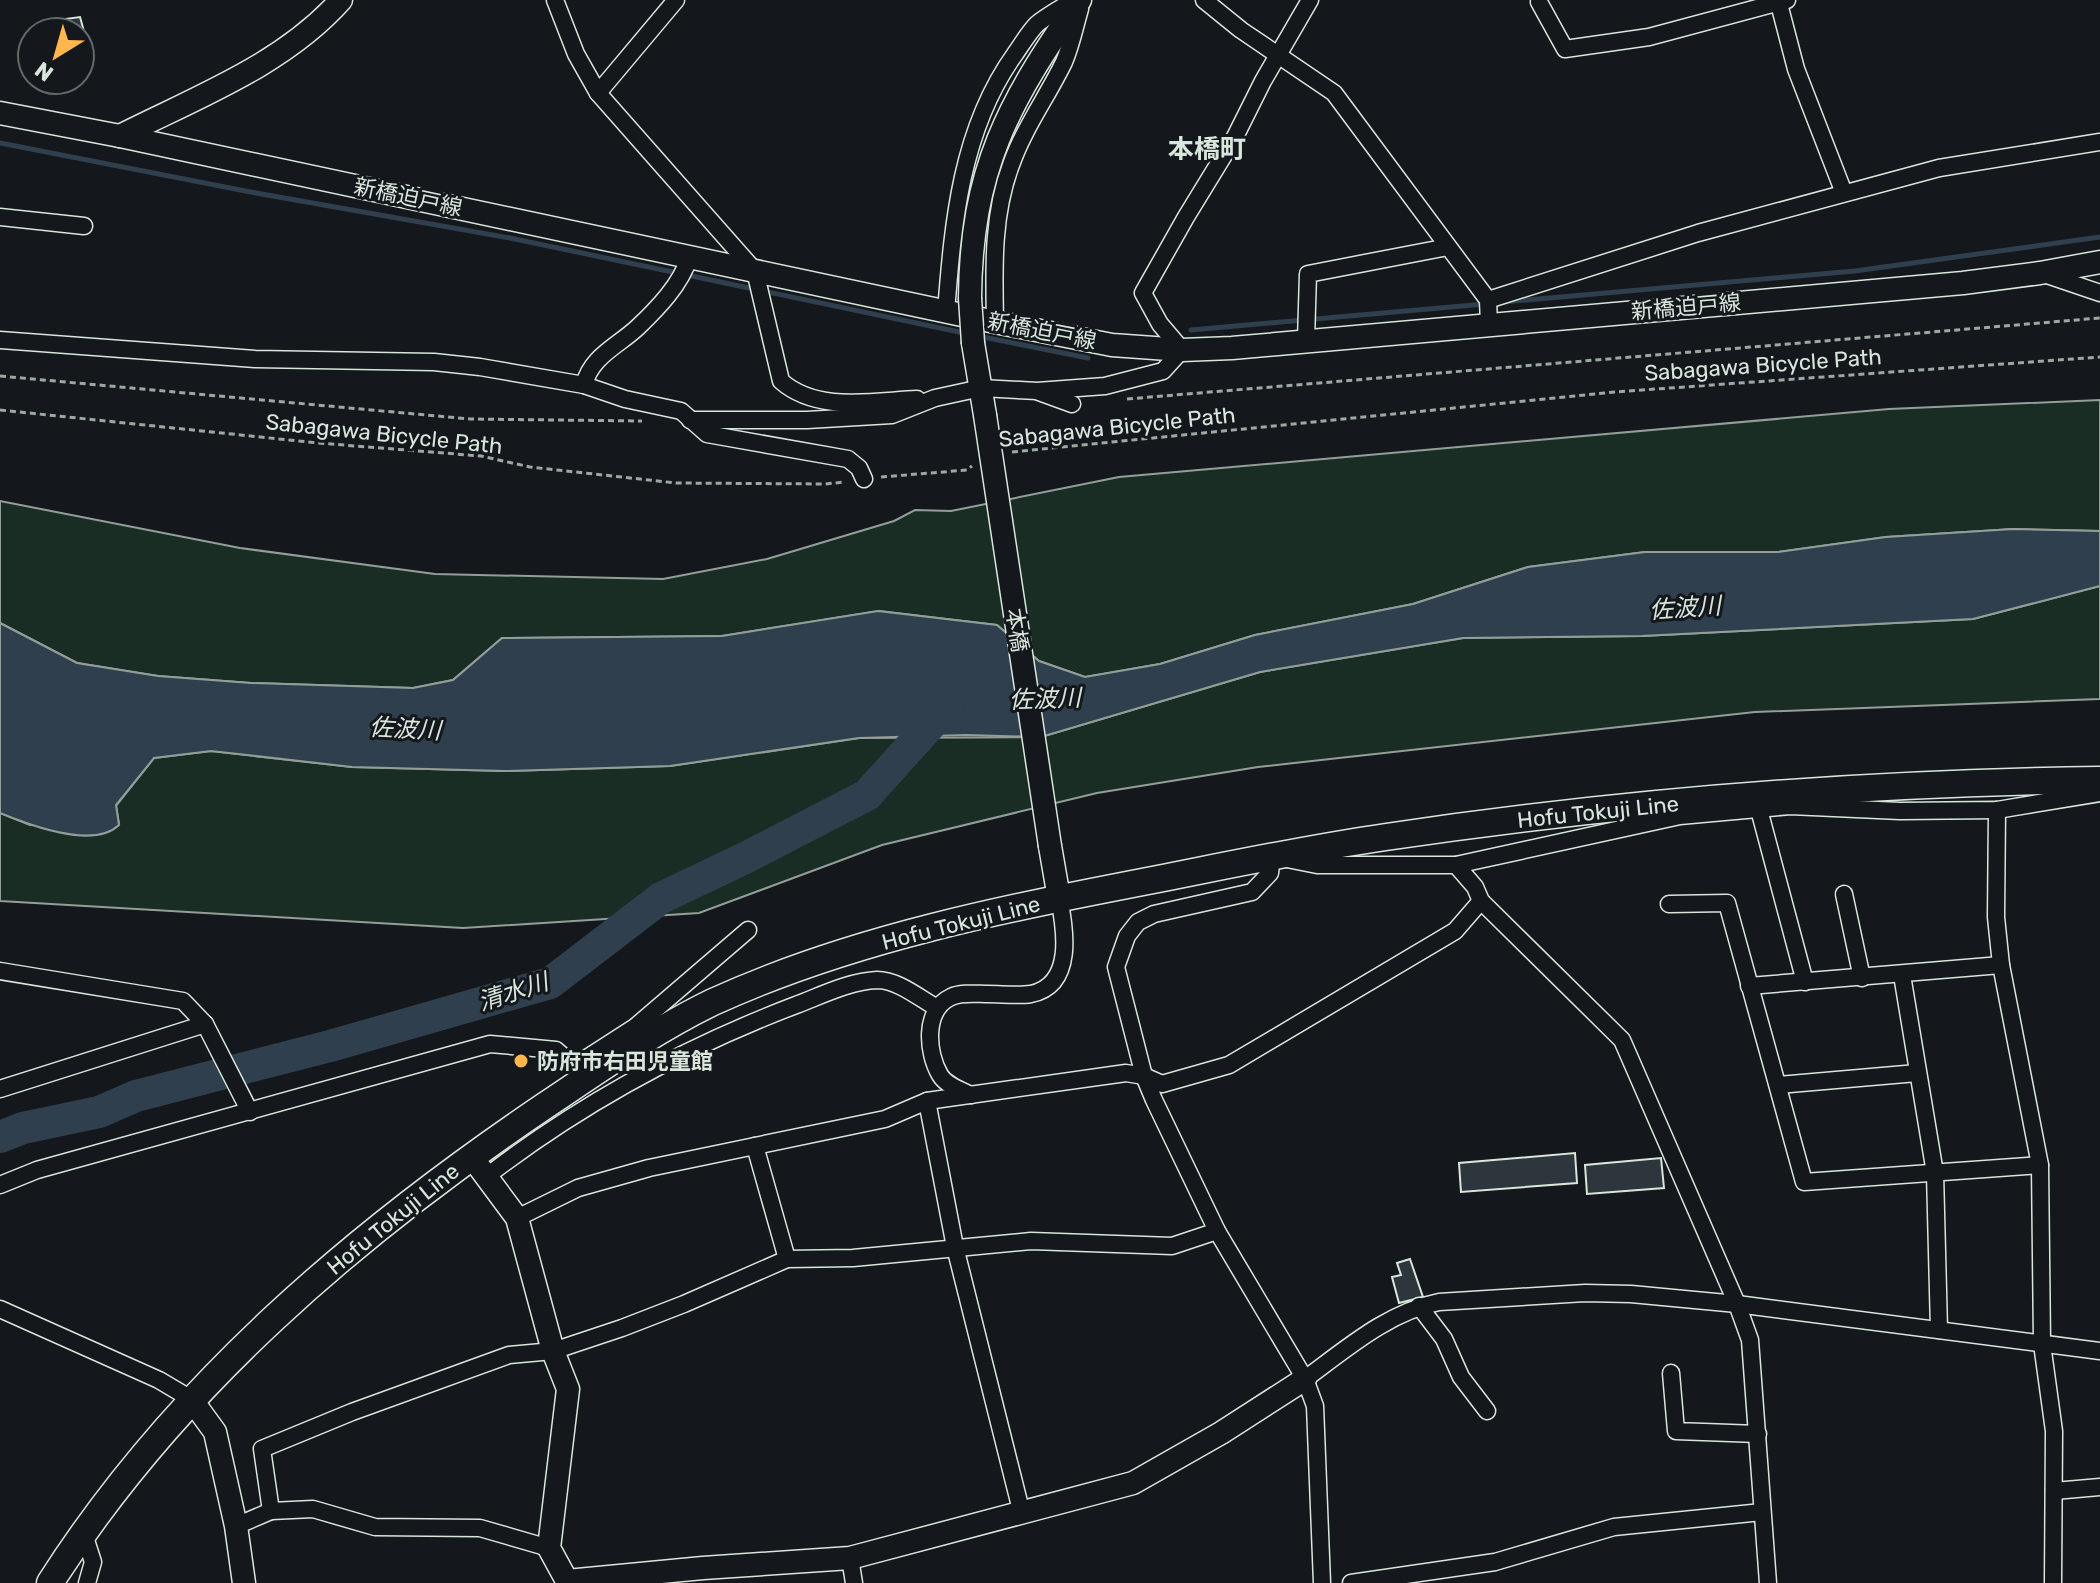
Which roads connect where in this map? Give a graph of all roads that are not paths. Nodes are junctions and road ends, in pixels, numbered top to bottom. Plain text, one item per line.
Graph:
1 (341, 0) edge
2 (555, 0) edge
3 (676, 0) edge
4 (1073, 0) edge
5 (1081, 0) edge
6 (1204, 0) edge
7 (1310, 0) edge
8 (1781, 1) edge
9 (1539, 2) edge
10 (1278, 56) junction
11 (598, 93) junction
12 (0, 113) edge
13 (120, 136) junction
14 (2100, 142) edge
15 (1844, 193) junction
16 (0, 217) edge
17 (84, 226) dead end
18 (1448, 247) junction
19 (689, 258) junction
20 (2100, 262) edge
21 (755, 271) junction
22 (2040, 273) junction
23 (2100, 293) edge
24 (1488, 300) junction
25 (946, 312) junction
26 (995, 322) junction
27 (1489, 324) junction
28 (0, 340) edge
29 (1306, 340) junction
30 (1182, 350) junction
31 (584, 385) junction
32 (981, 388) junction
33 (1037, 391) junction
34 (935, 398) junction
35 (1072, 404) dead end
36 (690, 420) junction
37 (864, 479) road end
38 (2100, 780) edge
39 (2100, 793) edge
40 (1757, 803) junction
41 (1997, 810) junction
42 (1272, 856) junction
43 (1456, 865) junction
44 (1844, 894) dead end
45 (1059, 898) junction
46 (1481, 901) junction
47 (1669, 904) dead end
48 (748, 930) dead end
49 (2001, 965) junction
50 (0, 971) edge
51 (1902, 975) junction
52 (1862, 978) junction
53 (1805, 982) junction
54 (1749, 986) junction
55 (937, 1008) junction
56 (208, 1030) junction
57 (581, 1071) junction
58 (1917, 1073) junction
59 (1144, 1076) junction
60 (1778, 1085) junction
61 (0, 1089) edge
62 (972, 1095) junction
63 (927, 1101) junction
64 (250, 1112) junction
65 (755, 1146) junction
66 (2040, 1165) junction
67 (479, 1166) junction
68 (1935, 1173) junction
69 (0, 1185) edge
70 (517, 1218) junction
71 (1217, 1231) junction
72 (955, 1247) junction
73 (787, 1259) junction
74 (1737, 1304) junction
75 (1419, 1306) junction
76 (0, 1309) edge
77 (1939, 1330) junction
78 (2042, 1344) junction
79 (553, 1351) junction
80 (2100, 1351) edge
81 (1671, 1373) dead end
82 (1305, 1379) junction
83 (191, 1399) junction
84 (1487, 1411) dead end
85 (1758, 1434) junction
86 (2100, 1487) edge
87 (2054, 1491) junction
88 (271, 1511) junction
89 (1762, 1512) junction
90 (1022, 1514) junction
91 (236, 1526) junction
92 (83, 1531) junction
93 (549, 1548) junction
94 (850, 1558) junction
95 (568, 1582) edge
96 (50, 1583) edge
97 (87, 1583) edge
98 (244, 1583) edge
99 (854, 1583) edge
100 (1322, 1583) edge
101 (1351, 1583) edge
102 (1768, 1583) edge
103 (2053, 1583) edge

1 - 13 street
2 - 11 street
3 - 11 street
4 - 25 street
5 - 26 street
5 - 32 street, 本橋, bridge
6 - 10 street
7 - 10 street
8 - 9 street
8 - 15 street
10 - 18 street
10 - 30 street
11 - 21 street
12 - 13 street, 新橋迫戸線
13 - 19 street, 新橋迫戸線
14 - 15 street
15 - 24 street
16 - 17 street
18 - 24 street
18 - 29 street
19 - 21 street, 新橋迫戸線
19 - 31 street
20 - 22 street, 新橋迫戸線
21 - 25 street, 新橋迫戸線
21 - 34 street
22 - 23 street
22 - 27 street, 新橋迫戸線
24 - 27 street
25 - 26 street, 新橋迫戸線
26 - 30 street, 新橋迫戸線
27 - 29 street, 新橋迫戸線
28 - 31 street
29 - 30 street, 新橋迫戸線
30 - 33 street
31 - 36 street
32 - 33 street
32 - 34 street
32 - 45 street, 本橋, bridge
33 - 35 street
34 - 36 street
36 - 37 street
38 - 40 main road, Hofu Tokuji Line
39 - 41 street
40 - 41 street
40 - 42 main road, Hofu Tokuji Line
40 - 43 street
40 - 53 street
41 - 49 street
42 - 43 street
42 - 45 main road, Hofu Tokuji Line
42 - 59 street
43 - 46 street
44 - 52 street
45 - 55 street
45 - 57 main road, Hofu Tokuji Line
46 - 59 street
46 - 74 street
47 - 54 street
48 - 57 street
49 - 51 street
49 - 66 street
50 - 56 street
51 - 52 street
51 - 58 street
52 - 53 street
53 - 54 street
54 - 60 street
55 - 62 street
55 - 67 street
56 - 61 street
56 - 64 street
57 - 64 street
57 - 67 main road, Hofu Tokuji Line
58 - 60 street
58 - 68 street
59 - 62 street
59 - 71 street
60 - 68 street
62 - 63 street
63 - 65 street
63 - 72 street
64 - 69 street
65 - 70 street
65 - 73 street
66 - 68 street
66 - 78 street
67 - 70 street
67 - 83 main road, Hofu Tokuji Line
68 - 77 street
70 - 79 street
71 - 72 street
71 - 82 street
72 - 73 street
72 - 90 street
73 - 79 street
74 - 75 street
74 - 77 street
74 - 85 street
75 - 82 street
75 - 84 street
76 - 83 street
77 - 78 street
78 - 80 street
78 - 87 street
79 - 88 street
79 - 93 street
81 - 85 street
82 - 90 street
82 - 100 street
83 - 91 street
83 - 92 main road, Hofu Tokuji Line
85 - 89 street
86 - 87 street
87 - 103 street
88 - 91 street
88 - 93 street
89 - 101 street
89 - 102 street
90 - 94 street
91 - 98 street
92 - 96 main road, Hofu Tokuji Line
92 - 97 street
93 - 95 street
94 - 95 street
94 - 99 street

